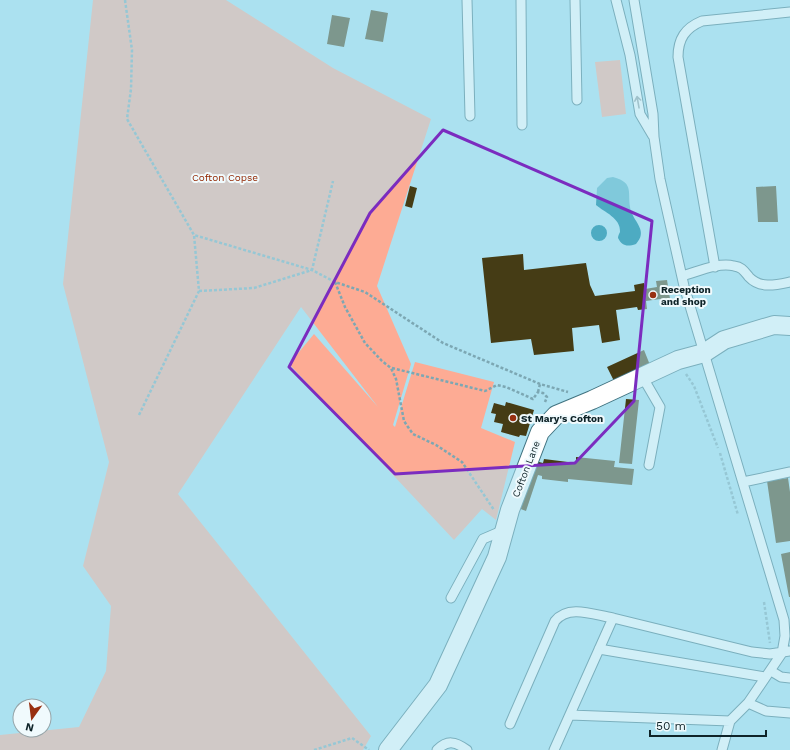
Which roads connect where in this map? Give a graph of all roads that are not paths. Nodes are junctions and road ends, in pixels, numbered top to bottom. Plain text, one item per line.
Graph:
1 (467, 0) edge
2 (521, 0) edge
3 (574, 0) edge
4 (616, 0) edge
5 (634, 0) edge
6 (790, 12) edge
7 (577, 100) dead end
8 (470, 116) dead end
9 (522, 125) dead end
10 (654, 137) junction
11 (715, 267) junction
12 (682, 276) junction
13 (790, 282) edge
14 (790, 326) edge
15 (704, 353) junction
16 (642, 376) junction
17 (649, 465) dead end
18 (790, 472) edge
19 (743, 482) junction
20 (506, 527) junction
21 (451, 598) dead end
22 (613, 618) junction
23 (599, 649) junction
24 (786, 652) edge
25 (768, 674) junction
26 (790, 678) edge
27 (748, 703) junction
28 (790, 712) edge
29 (570, 715) junction
30 (730, 721) junction
31 (510, 724) dead end
32 (388, 750) edge
33 (437, 750) edge
34 (466, 750) edge
35 (554, 750) edge
36 (722, 750) edge

1 - 8 lane
2 - 9 lane
3 - 7 lane
10 -> 4 lane
5 - 10 lane
6 - 11 lane
10 - 12 lane
11 - 12 lane
11 - 13 lane
12 - 15 lane
14 - 15 street, Cofton Lane
15 - 16 street, Cofton Lane
15 - 19 lane
16 - 17 lane
16 - 20 street, Cofton Lane
18 - 19 lane
19 - 24 lane
20 - 21 lane
20 - 32 street, Cofton Lane
22 - 23 lane
22 - 24 lane
22 - 31 lane
23 - 25 lane
23 - 29 lane
24 - 25 lane
25 - 26 lane
25 - 27 lane
27 - 28 lane
27 - 30 lane
29 - 30 lane
29 - 35 lane
30 - 36 lane
33 - 34 lane

